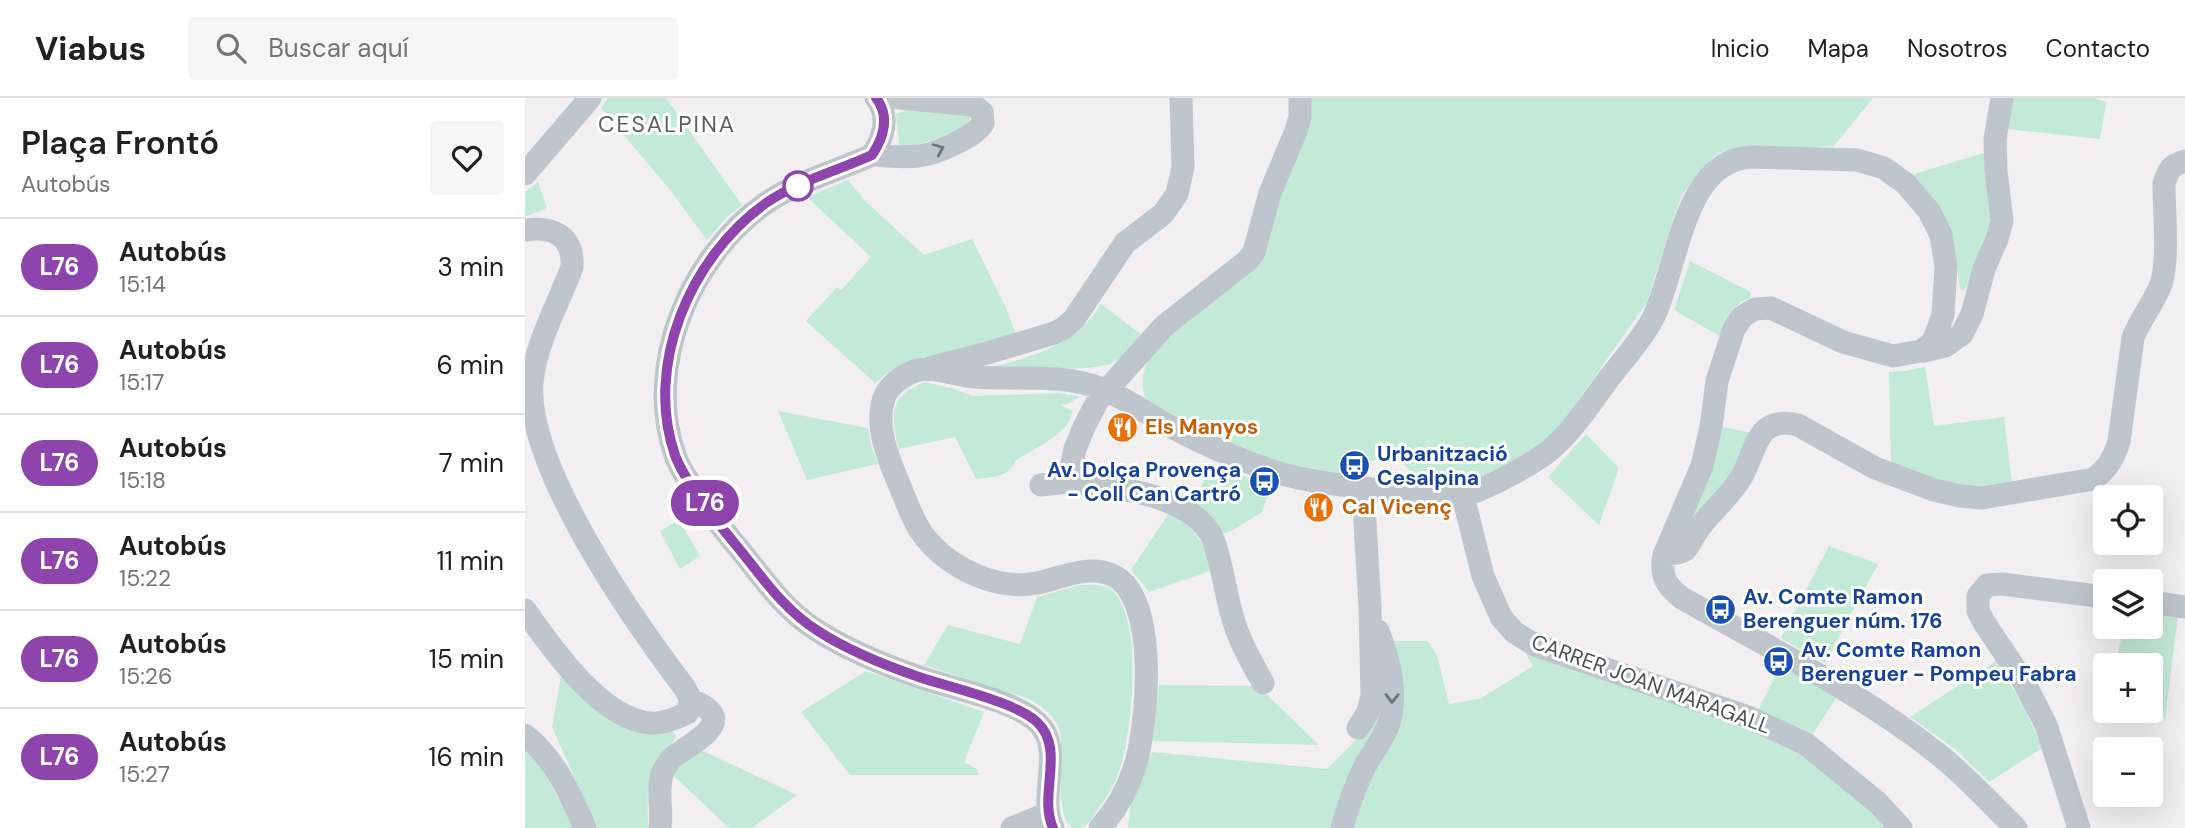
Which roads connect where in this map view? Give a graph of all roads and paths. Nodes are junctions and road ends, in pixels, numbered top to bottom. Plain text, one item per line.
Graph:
1 (590, 98) edge
2 (876, 98) edge
3 (899, 98) edge
4 (1181, 98) edge
5 (1300, 98) edge
6 (2002, 98) edge
7 (872, 155) junction
8 (2185, 161) edge
9 (530, 164) edge
10 (525, 230) edge
11 (1921, 351) junction
12 (927, 369) junction
13 (1107, 390) junction
14 (1068, 482) junction
15 (1041, 485) dead end
16 (1363, 488) junction
17 (1462, 496) junction
18 (1664, 555) junction
19 (2093, 595) edge
20 (2163, 604) edge
21 (2185, 607) edge
22 (1370, 608) junction
23 (525, 610) edge
24 (1263, 683) dead end
25 (691, 700) junction
26 (1358, 728) dead end
27 (525, 735) edge
28 (1121, 799) junction
29 (1050, 821) edge
30 (585, 828) edge
31 (660, 828) edge
32 (1012, 828) edge
33 (1100, 828) edge
34 (1122, 828) edge
35 (1342, 828) edge
36 (1901, 828) edge
37 (2016, 828) edge
38 (2079, 828) edge

1 - 9 street
2 - 7 street
7 -> 3 street
4 - 12 street
5 - 13 street
6 - 11 street
7 - 29 street
8 - 18 street
10 - 25 street
11 - 17 street
11 - 18 street
12 - 13 street
12 - 28 street
13 - 14 street
13 - 16 street
14 - 15 street
14 - 24 street
16 - 17 street
16 - 22 street
17 - 36 street, CARRER JOAN MARAGALL
18 - 37 street
19 - 38 street
20 - 21 street
22 - 26 street
22 -> 35 street
23 - 25 street
25 - 31 street
27 - 30 street
28 - 33 street
28 - 34 street
29 - 32 street

